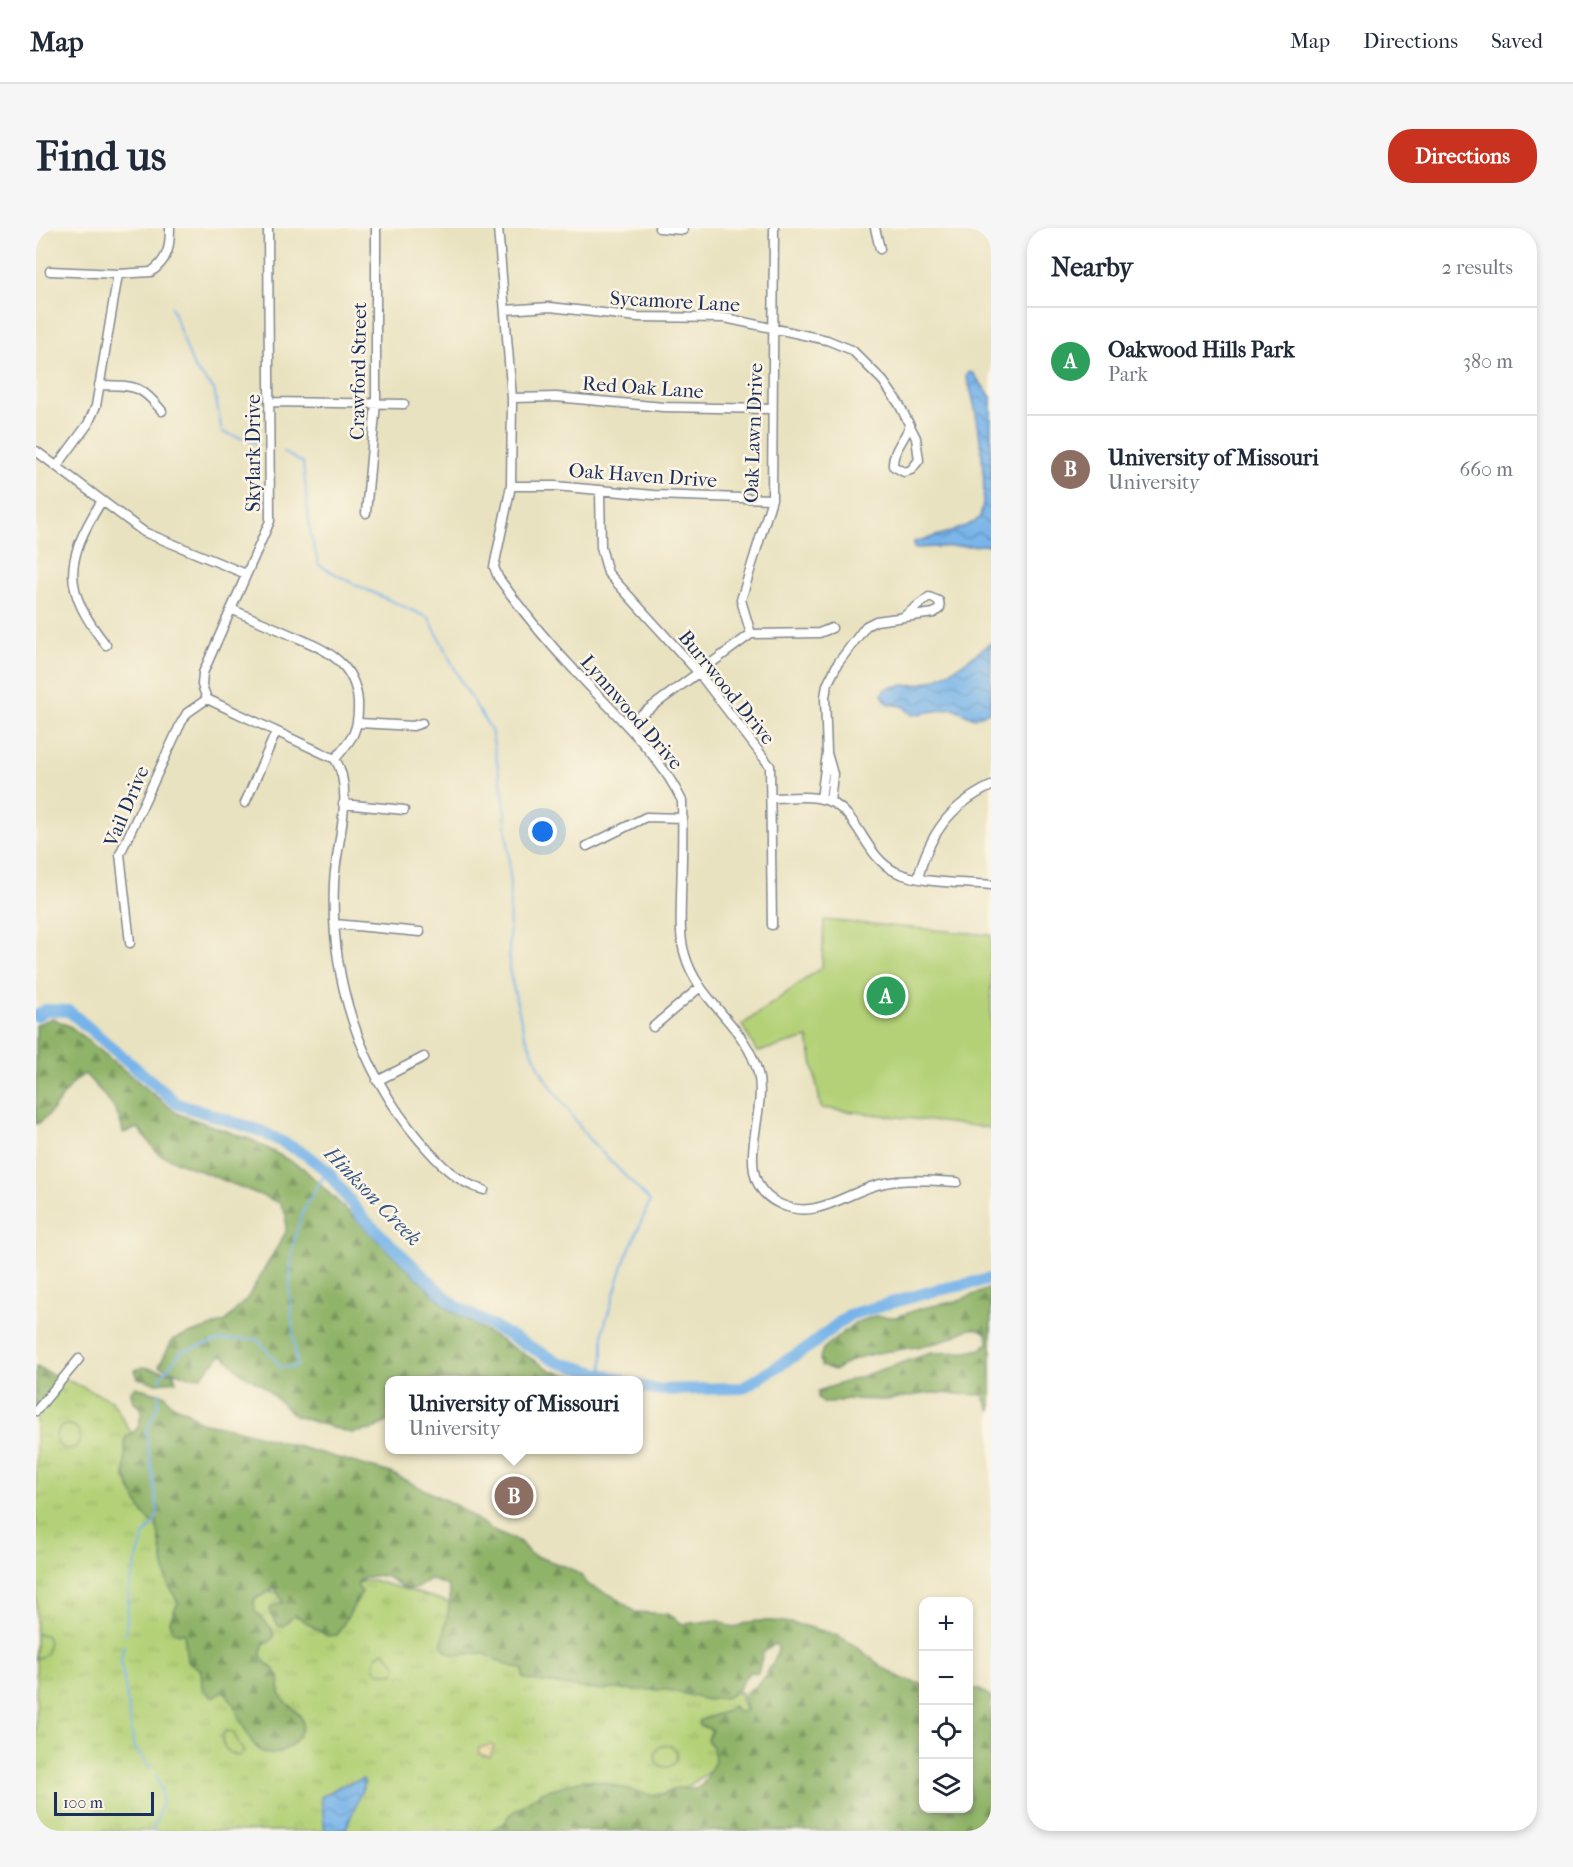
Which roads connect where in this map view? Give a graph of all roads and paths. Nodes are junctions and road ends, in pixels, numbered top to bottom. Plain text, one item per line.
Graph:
1 (170, 228) edge
2 (268, 228) edge
3 (376, 228) edge
4 (498, 228) edge
5 (659, 228) edge
6 (774, 228) edge
7 (875, 228) edge
8 (683, 230) dead end
9 (880, 249) dead end
10 (50, 271) dead end
11 (118, 274) junction
12 (505, 310) junction
13 (772, 327) junction
14 (99, 385) junction
15 (512, 398) junction
16 (270, 402) junction
17 (376, 403) junction
18 (404, 404) dead end
19 (772, 409) junction
20 (162, 411) dead end
21 (910, 425) junction
22 (36, 451) edge
23 (57, 465) junction
24 (511, 486) junction
25 (600, 490) junction
26 (772, 499) junction
27 (101, 502) junction
28 (366, 513) dead end
29 (246, 574) junction
30 (231, 609) junction
31 (903, 617) dead end
32 (832, 628) dead end
33 (751, 634) junction
34 (106, 645) dead end
35 (698, 672) junction
36 (207, 699) junction
37 (359, 723) junction
38 (422, 723) dead end
39 (627, 725) junction
40 (276, 732) junction
41 (335, 759) junction
42 (991, 786) edge
43 (772, 798) junction
44 (826, 800) junction
45 (245, 803) dead end
46 (343, 804) junction
47 (404, 810) dead end
48 (683, 819) junction
49 (587, 846) dead end
50 (918, 878) junction
51 (991, 885) edge
52 (335, 924) junction
53 (772, 925) dead end
54 (420, 932) dead end
55 (130, 943) dead end
56 (699, 988) junction
57 (653, 1027) dead end
58 (424, 1057) dead end
59 (377, 1081) junction
60 (957, 1182) dead end
61 (484, 1190) dead end
62 (79, 1359) dead end
63 (36, 1411) edge

1 - 11 street
2 - 16 street, Skylark Drive
3 - 17 street, Crawford Street
4 - 12 street, Lynnwood Drive
5 - 8 street
6 - 13 street, Oak Lawn Drive
7 - 9 street
10 - 11 street
11 - 14 street
12 - 13 street, Sycamore Lane
12 - 15 street, Lynnwood Drive
13 - 19 street, Oak Lawn Drive
13 - 21 street, Sycamore Lane
14 - 20 street
14 - 23 street
15 - 19 street, Red Oak Lane
15 - 24 street, Lynnwood Drive
16 - 17 street
16 - 29 street, Skylark Drive
17 - 18 street
17 - 28 street, Crawford Street
19 - 26 street, Oak Lawn Drive
21 - 21 street, Sycamore Lane
22 - 23 street
23 - 27 street
24 - 25 street, Oak Haven Drive
24 - 39 street, Lynnwood Drive
25 - 26 street, Oak Haven Drive
25 - 35 street, Burrwood Drive
26 - 33 street, Oak Lawn Drive
27 - 29 street
27 - 34 street
29 - 30 street, Skylark Drive
30 - 36 street, Skylark Drive
30 - 37 street
31 - 44 street
32 - 33 street
33 - 35 street
35 - 39 street
35 - 43 street, Burrwood Drive
36 - 40 street
36 - 55 street, Vail Drive
37 - 38 street
37 - 41 street
39 - 48 street, Lynnwood Drive
40 - 41 street
40 - 45 street
41 - 46 street
42 - 50 street
43 - 44 street
43 - 53 street, Burrwood Drive
44 - 50 street
46 - 47 street
46 - 52 street
48 - 49 street
48 - 56 street, Lynnwood Drive
50 - 51 street
52 - 54 street
52 - 59 street
56 - 57 street
56 - 60 street, Lynnwood Drive
58 - 59 street
59 - 61 street
62 - 63 street

